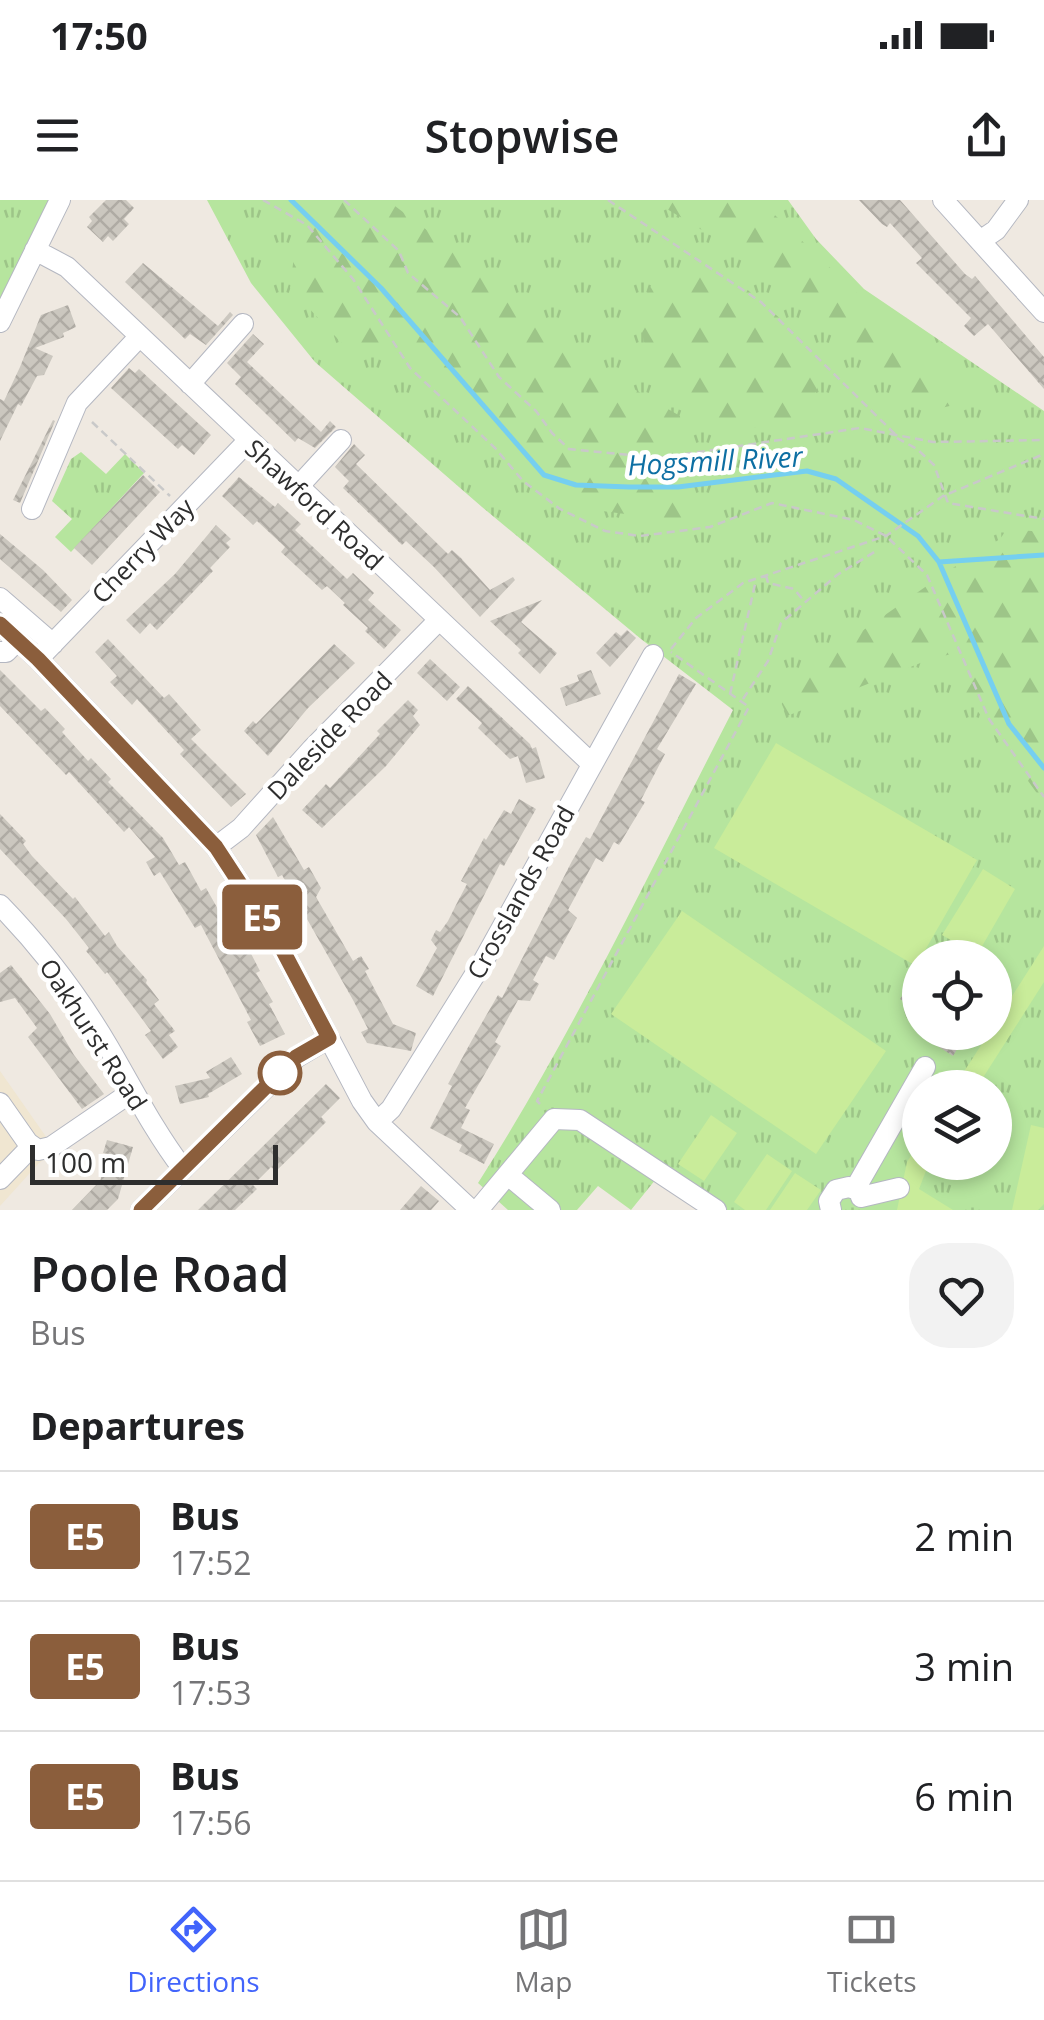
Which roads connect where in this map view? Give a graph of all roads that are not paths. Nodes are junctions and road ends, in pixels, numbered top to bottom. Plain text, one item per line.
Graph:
1 (60, 200) edge
2 (943, 200) edge
3 (1018, 200) edge
4 (980, 240) junction
5 (35, 250) junction
6 (1044, 312) edge
7 (0, 322) edge
8 (243, 324) dead end
9 (140, 336) junction
10 (190, 384) junction
11 (342, 440) dead end
12 (248, 441) junction
13 (297, 488) junction
14 (32, 508) dead end
15 (0, 598) edge
16 (439, 620) junction
17 (0, 624) edge
18 (9, 646) edge
19 (45, 651) junction
20 (662, 653) road end
21 (592, 764) junction
22 (216, 847) junction
23 (0, 905) edge
24 (329, 1038) junction
25 (925, 1067) dead end
26 (133, 1091) junction
27 (0, 1104) edge
28 (377, 1122) junction
29 (32, 1147) junction
30 (183, 1168) junction
31 (508, 1175) junction
32 (0, 1179) edge
33 (899, 1188) dead end
34 (859, 1199) edge
35 (141, 1210) edge
36 (474, 1210) edge
37 (550, 1210) edge
38 (716, 1210) edge
39 (831, 1210) edge

1 - 5 street
2 - 4 street
3 - 4 street
4 - 6 street
5 - 7 street
5 - 9 street, Shawford Road
8 - 10 street
9 - 10 street, Shawford Road
9 - 14 street
10 - 12 street, Shawford Road
11 - 13 street
12 - 13 street, Shawford Road
12 - 19 street, Cherry Way
13 - 16 street, Shawford Road
15 - 19 street
16 - 21 street, Shawford Road
16 - 22 street, Daleside Road
17 - 18 street
18 - 19 street
19 - 22 street
20 - 21 street, Crosslands Road
21 - 28 street, Crosslands Road
22 - 24 street
23 - 26 street, Oakhurst Road
24 - 28 street
24 - 30 street
25 - 34 street
26 - 29 street
26 - 30 street, Oakhurst Road
27 - 29 street
28 - 36 street
29 - 32 street
30 - 35 street
31 - 36 street
31 - 37 street
31 - 38 street
33 - 34 street
34 - 39 street

